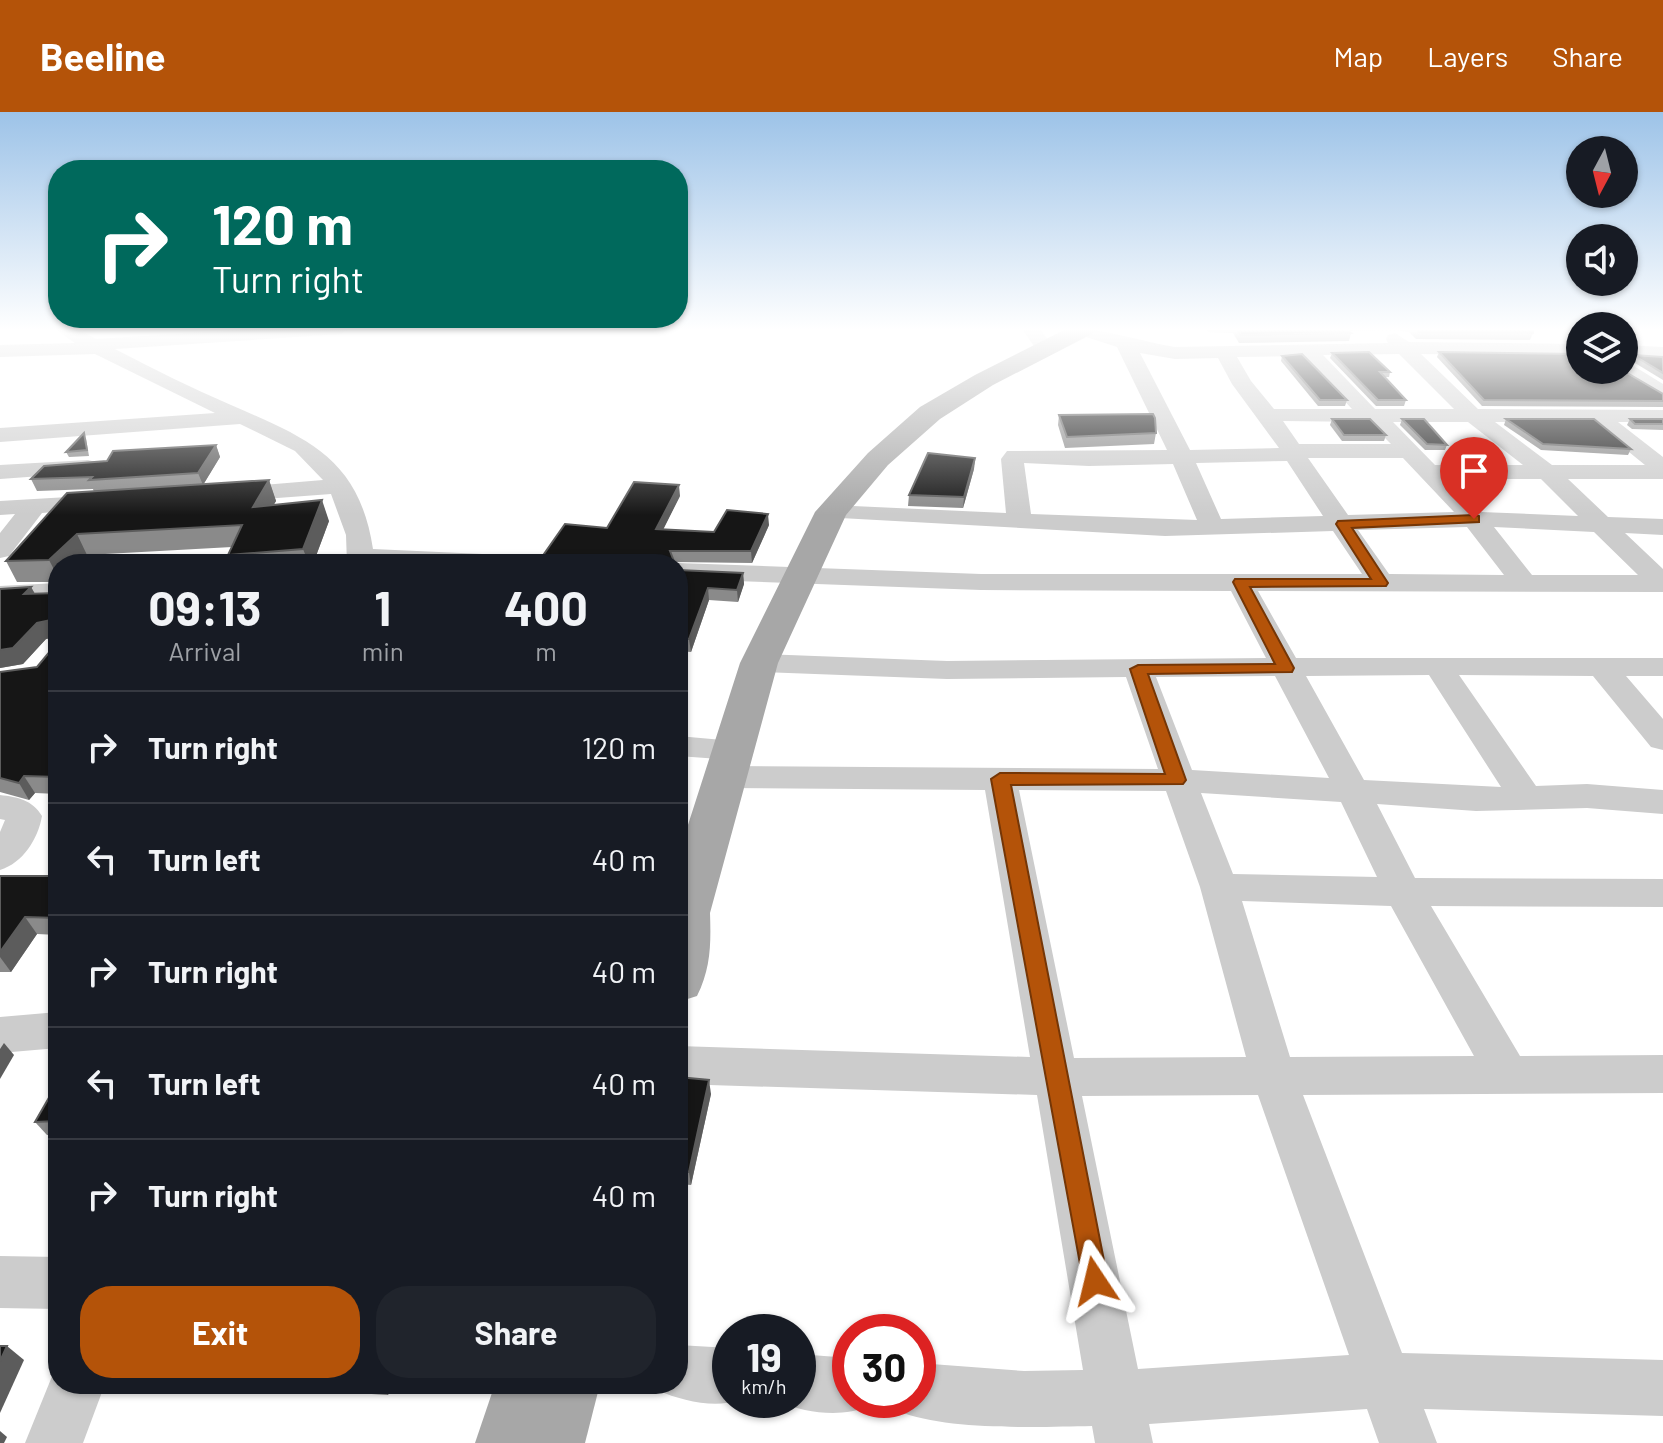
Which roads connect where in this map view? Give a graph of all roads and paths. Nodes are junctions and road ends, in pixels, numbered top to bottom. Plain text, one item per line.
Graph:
1 (190, 391) edge
2 (966, 391) edge
3 (1149, 391) edge
4 (1248, 391) edge
5 (1348, 391) edge
6 (1447, 391) edge
7 (1268, 415) junction
8 (1372, 415) junction
9 (1472, 415) junction
10 (1597, 416) junction
11 (245, 418) junction
12 (1659, 419) edge
13 (135, 425) junction
14 (0, 435) edge
15 (1409, 451) junction
16 (1292, 453) junction
17 (112, 455) junction
18 (1182, 457) junction
19 (1663, 470) edge
20 (0, 472) edge
21 (1429, 472) junction
22 (1547, 472) junction
23 (338, 486) junction
24 (206, 496) edge
25 (119, 501) edge
26 (75, 503) junction
27 (35, 506) junction
28 (0, 508) edge
29 (831, 512) junction
30 (1474, 519) junction
31 (1019, 521) junction
32 (1343, 524) junction
33 (1602, 524) junction
34 (1663, 527) edge
35 (1165, 528) junction
36 (1213, 528) junction
37 (0, 550) edge
38 (359, 554) edge
39 (688, 572) edge
40 (798, 577) junction
41 (1185, 582) junction
42 (1240, 582) junction
43 (1381, 583) junction
44 (1525, 584) junction
45 (1663, 584) edge
46 (48, 592) edge
47 (0, 594) edge
48 (759, 663) junction
49 (1438, 666) junction
50 (1601, 666) junction
51 (1663, 667) edge
52 (1286, 668) junction
53 (1138, 669) junction
54 (1663, 740) edge
55 (688, 749) edge
56 (728, 763) junction
57 (1000, 779) junction
58 (1176, 780) junction
59 (1352, 790) junction
60 (1526, 798) junction
61 (1663, 802) edge
62 (0, 807) edge
63 (0, 857) edge
64 (1219, 887) junction
65 (1403, 892) junction
66 (1663, 893) edge
67 (688, 900) edge
68 (48, 1031) edge
69 (0, 1035) edge
70 (688, 1065) edge
71 (1663, 1074) edge
72 (1508, 1076) junction
73 (1057, 1077) junction
74 (1274, 1077) junction
75 (0, 1282) edge
76 (48, 1283) edge
77 (688, 1373) edge
78 (712, 1375) edge
79 (1385, 1380) junction
80 (1663, 1388) edge
81 (936, 1392) edge
82 (73, 1394) edge
83 (528, 1394) edge
84 (561, 1394) edge
85 (1120, 1420) edge
86 (54, 1443) edge
87 (512, 1443) edge
88 (548, 1443) edge
89 (1408, 1443) edge

1 - 11 street
2 - 29 main road
3 - 18 street
4 - 7 street
5 - 8 street
6 - 9 street
7 - 8 street
7 - 16 street
8 - 9 street
8 - 15 street
9 - 10 street
9 - 22 street
10 - 12 street
10 - 19 street
11 - 13 street
11 - 23 street
13 - 14 street
13 - 17 street
15 - 16 street
15 - 21 street
16 - 18 street
16 - 32 street
17 - 20 street
17 - 26 street
18 - 31 street
18 - 36 street
19 - 22 street
21 - 22 street
21 - 30 street
22 - 33 street
23 - 24 street
23 - 38 street
25 - 26 street
26 - 27 street
27 - 28 street
27 - 37 street
29 - 31 street
29 - 40 main road
30 - 32 street
30 - 33 street
30 - 44 street
31 - 35 street
32 - 36 street
32 - 43 street
33 - 34 street
33 - 45 street
35 - 36 street
35 - 41 street
39 - 40 street
40 - 41 street
40 - 48 main road
41 - 42 street
42 - 43 street
42 - 52 street
43 - 44 street
44 - 45 street
46 - 47 street
48 - 53 street
48 - 56 main road
49 - 50 street
49 - 52 street
49 - 60 street
50 - 51 street
50 - 54 street
52 - 53 street
52 - 59 street
53 - 58 street
55 - 56 street
56 - 57 street
56 - 67 main road
57 - 58 street
57 - 73 street
58 - 59 street
58 - 64 street
59 - 60 street
59 - 65 street
60 - 61 street
62 - 63 street
64 - 65 street
64 - 74 street
65 - 66 street
65 - 72 street
68 - 69 street
70 - 73 street
71 - 72 street
72 - 74 street
73 - 74 street
73 - 85 street
74 - 79 street
75 - 76 street
77 - 78 street
79 - 80 street
79 - 85 street
79 - 89 street
81 - 85 street
82 - 86 street
83 - 87 main road
84 - 88 main road

